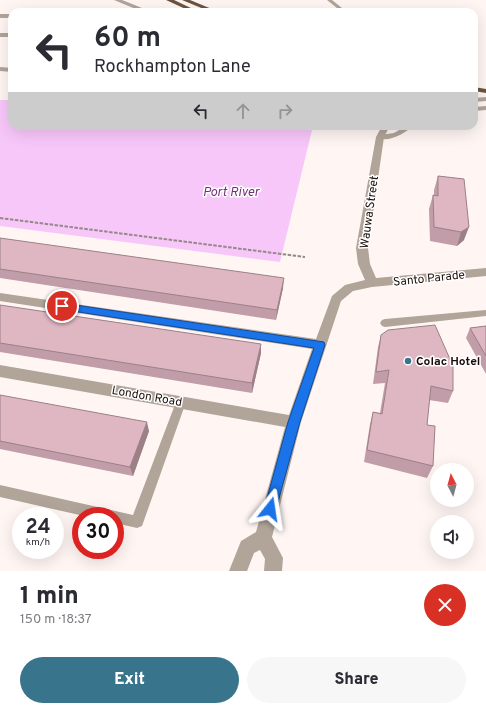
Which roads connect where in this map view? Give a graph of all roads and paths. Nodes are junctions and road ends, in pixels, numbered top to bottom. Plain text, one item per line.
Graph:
1 (117, 0) edge
2 (169, 0) edge
3 (185, 0) edge
4 (329, 0) edge
5 (138, 8) edge
6 (188, 8) edge
7 (206, 8) edge
8 (340, 8) edge
9 (384, 130) edge
10 (404, 130) edge
11 (380, 137) junction
12 (0, 218) edge
13 (305, 257) dead end
14 (486, 272) edge
15 (372, 283) junction
16 (0, 297) edge
17 (486, 313) edge
18 (385, 323) dead end
19 (320, 345) junction
20 (0, 371) edge
21 (181, 402) junction
22 (294, 422) junction
23 (0, 490) edge
24 (73, 507) edge
25 (124, 519) edge
26 (263, 538) junction
27 (238, 571) edge
28 (273, 571) edge

1 - 5 street
2 - 6 highway
3 - 7 highway
4 - 8 lane
9 - 11 street, Wauwa Street
10 - 11 lane
11 - 15 street, Wauwa Street
12 - 13 path
14 - 15 street, Santo Parade
15 - 19 street
16 - 19 street
17 - 18 lane
19 - 22 street
20 - 21 street, London Road
21 - 22 street, London Road
21 - 25 lane
22 - 26 street
23 - 24 lane
26 - 27 street
26 - 28 street

